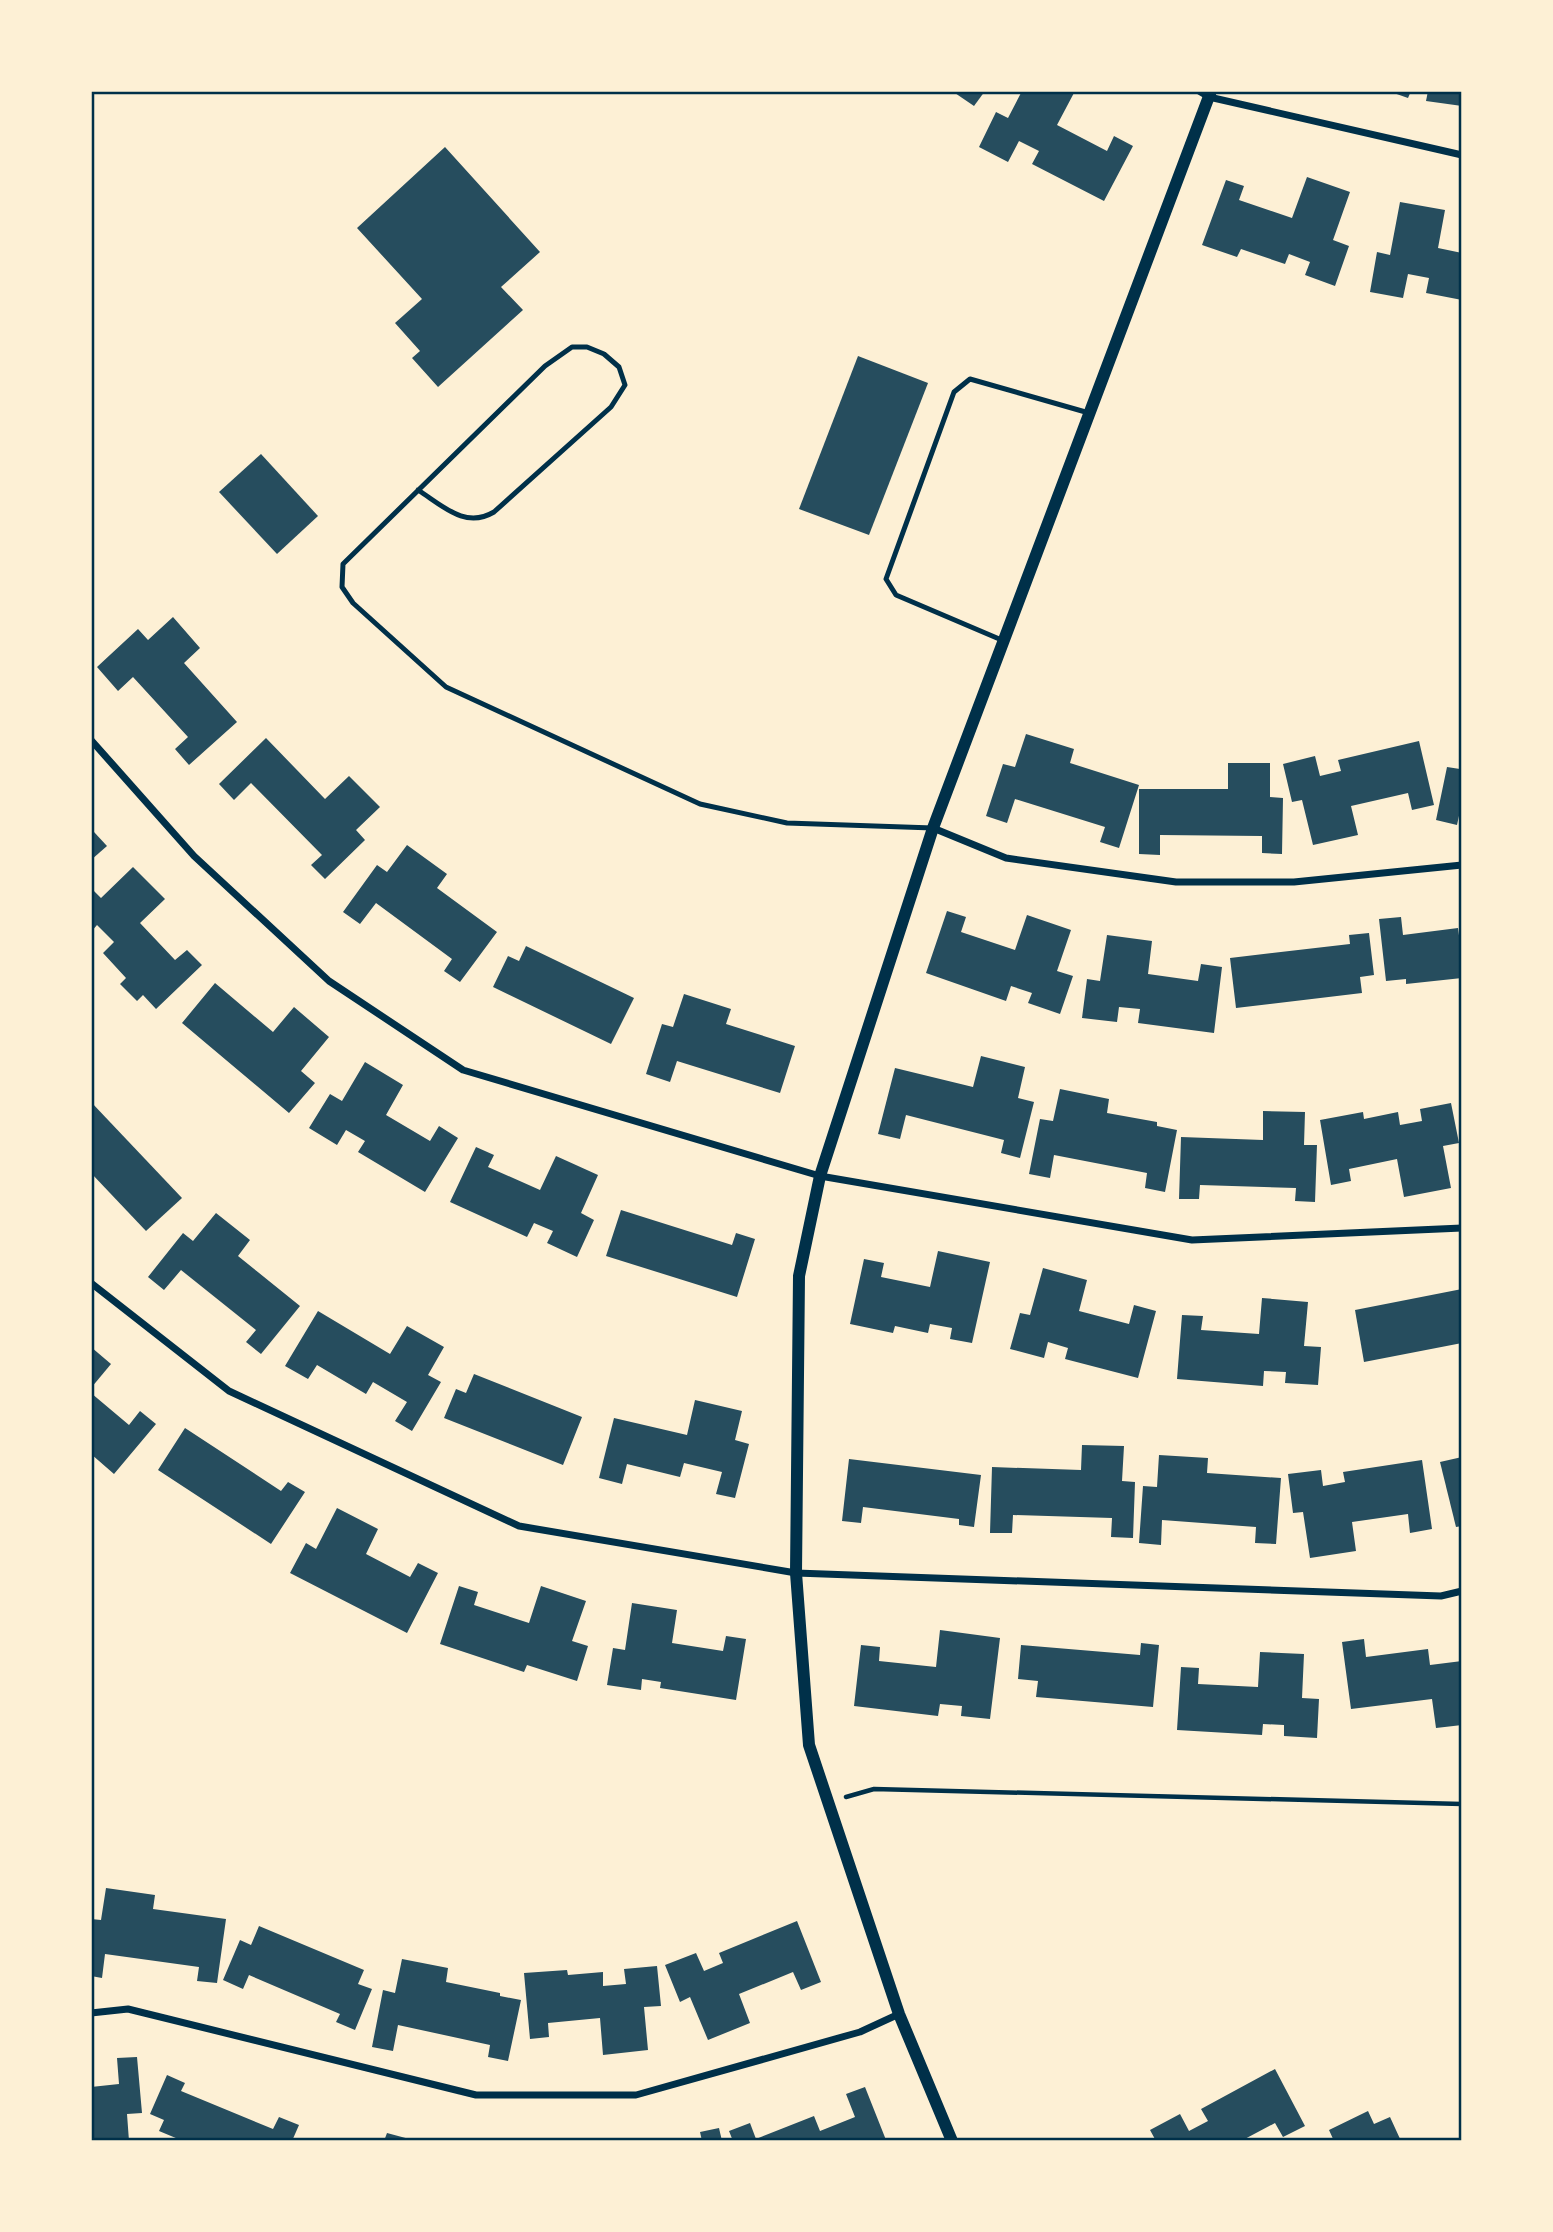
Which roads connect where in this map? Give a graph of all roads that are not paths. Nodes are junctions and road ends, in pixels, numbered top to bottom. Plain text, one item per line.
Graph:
1 (1207, 93) edge
2 (1462, 155) edge
3 (1090, 413) junction
4 (418, 490) junction
5 (1004, 641) junction
6 (91, 740) edge
7 (933, 828) junction
8 (1462, 865) edge
9 (820, 1176) junction
10 (1462, 1228) edge
11 (91, 1283) edge
12 (796, 1573) junction
13 (1462, 1591) edge
14 (91, 2013) edge
15 (899, 2014) junction
16 (952, 2141) edge

1 - 2 street
1 - 3 street
3 - 5 street
3 - 5 lane
4 - 4 lane
4 - 7 lane
5 - 7 street
6 - 9 street
7 - 8 street
7 - 9 street
9 - 10 street
9 - 12 street
11 - 12 street
12 - 13 street
12 - 15 street
14 - 15 street
15 - 16 street

